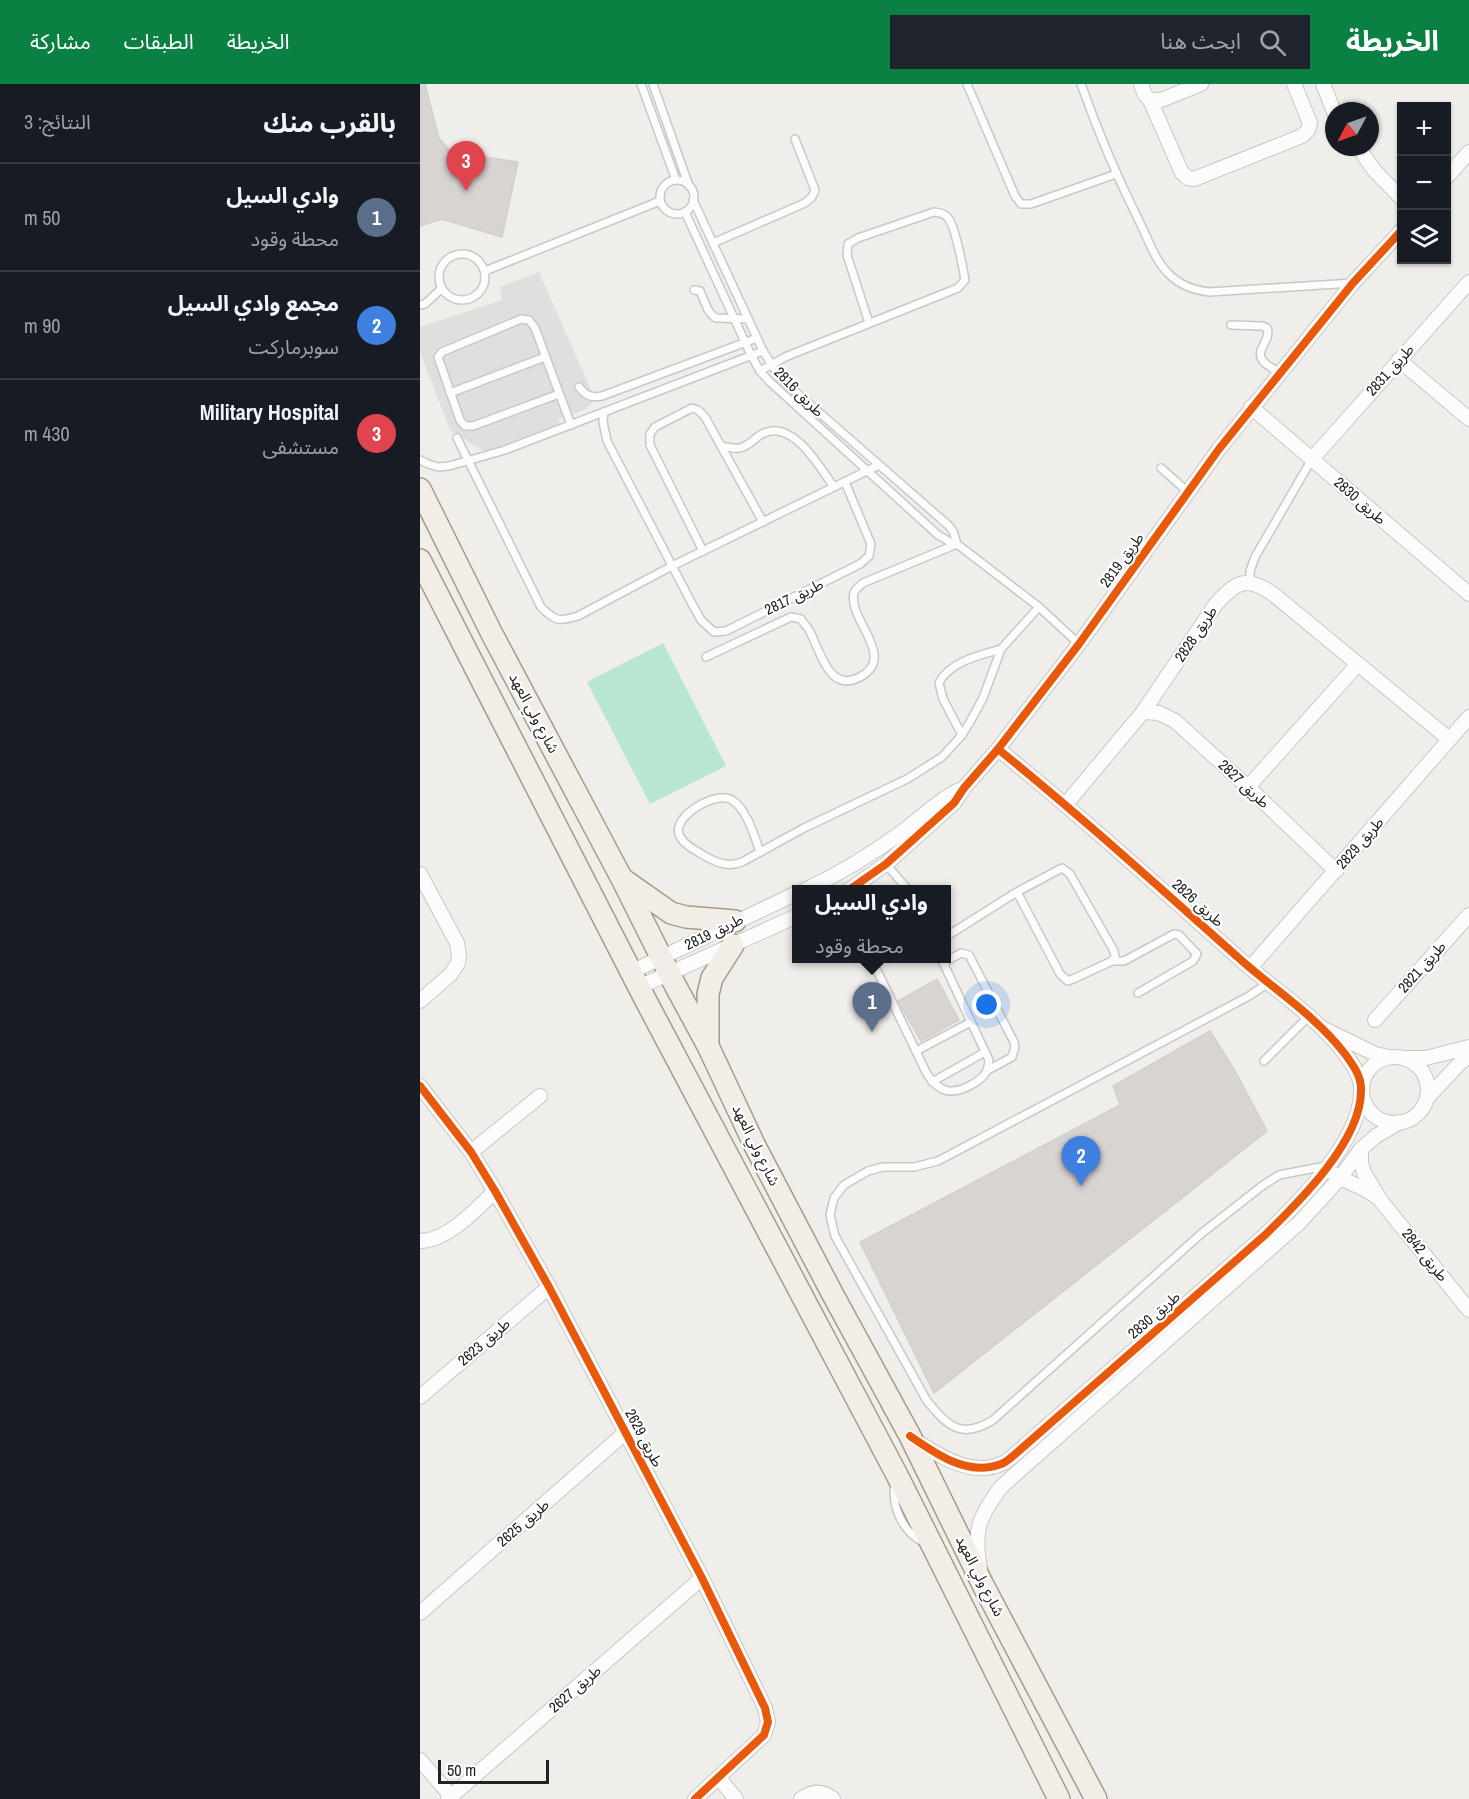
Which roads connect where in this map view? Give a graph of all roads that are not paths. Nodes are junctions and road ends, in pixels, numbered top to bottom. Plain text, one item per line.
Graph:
1 (641, 84) edge
2 (653, 84) edge
3 (967, 84) edge
4 (1081, 84) edge
5 (1141, 84) edge
6 (1201, 84) edge
7 (1294, 84) edge
8 (1323, 84) edge
9 (1150, 100) junction
10 (1330, 102) edge
11 (795, 139) dead end
12 (1469, 152) edge
13 (1364, 156) edge
14 (1451, 172) edge
15 (1116, 174) junction
16 (676, 180) junction
17 (689, 186) junction
18 (1397, 195) edge
19 (693, 200) junction
20 (660, 201) junction
21 (685, 212) junction
22 (1397, 234) edge
23 (713, 243) junction
24 (485, 271) junction
25 (1469, 282) edge
26 (1353, 283) junction
27 (441, 289) junction
28 (694, 290) dead end
29 (420, 305) edge
30 (735, 318) junction
31 (748, 319) junction
32 (869, 323) junction
33 (1231, 325) dead end
34 (757, 338) junction
35 (746, 343) junction
36 (763, 351) junction
37 (751, 355) junction
38 (545, 357) junction
39 (1399, 360) junction
40 (771, 364) junction
41 (760, 371) junction
42 (1280, 373) junction
43 (579, 387) dead end
44 (450, 393) junction
45 (559, 394) junction
46 (1251, 407) junction
47 (604, 412) junction
48 (1469, 419) edge
49 (571, 425) junction
50 (457, 438) dead end
51 (721, 446) junction
52 (1312, 459) junction
53 (420, 460) edge
54 (468, 461) junction
55 (879, 465) junction
56 (1161, 468) dead end
57 (867, 471) junction
58 (845, 482) junction
59 (834, 487) junction
60 (420, 489) edge
61 (1188, 492) junction
62 (763, 522) junction
63 (957, 544) junction
64 (703, 551) junction
65 (420, 560) edge
66 (672, 566) junction
67 (1250, 582) junction
68 (1469, 594) edge
69 (1039, 607) junction
70 (1079, 644) junction
71 (1001, 649) junction
72 (706, 657) dead end
73 (1358, 664) junction
74 (1143, 712) junction
75 (1469, 717) edge
76 (962, 735) junction
77 (1449, 739) junction
78 (998, 749) junction
79 (1248, 787) junction
80 (964, 788) junction
81 (1066, 804) junction
82 (872, 851) junction
83 (760, 852) junction
84 (886, 864) junction
85 (1336, 871) junction
86 (420, 874) edge
87 (622, 879) junction
88 (834, 884) edge
89 (856, 885) edge
90 (904, 885) edge
91 (1017, 892) junction
92 (792, 895) edge
93 (1469, 915) edge
94 (792, 917) edge
95 (735, 921) junction
96 (951, 933) edge
97 (733, 945) junction
98 (951, 957) edge
99 (1112, 961) junction
100 (873, 963) edge
101 (943, 963) edge
102 (1250, 968) junction
103 (649, 971) junction
104 (1268, 983) junction
105 (1138, 993) dead end
106 (420, 1001) edge
107 (1308, 1017) junction
108 (1375, 1020) dead end
109 (971, 1022) junction
110 (1321, 1028) junction
111 (708, 1046) junction
112 (1469, 1047) edge
113 (916, 1051) junction
114 (986, 1052) junction
115 (1469, 1056) edge
116 (1394, 1057) junction
117 (1264, 1061) dead end
118 (988, 1070) junction
119 (932, 1082) junction
120 (420, 1086) edge
121 (1362, 1090) junction
122 (540, 1096) dead end
123 (1427, 1098) junction
124 (1400, 1122) junction
125 (1361, 1149) junction
126 (471, 1152) junction
127 (1328, 1166) junction
128 (1340, 1178) junction
129 (495, 1191) junction
130 (1381, 1201) junction
131 (420, 1241) edge
132 (549, 1287) junction
133 (1469, 1310) edge
134 (420, 1397) edge
135 (626, 1432) junction
136 (910, 1436) junction
137 (702, 1578) junction
138 (984, 1585) junction
139 (420, 1613) edge
140 (420, 1760) edge
141 (715, 1781) junction
142 (450, 1798) edge
143 (695, 1799) edge
144 (725, 1799) edge
145 (736, 1799) edge
146 (801, 1799) edge
147 (833, 1799) edge
148 (1059, 1799) edge
149 (1096, 1799) edge

1 - 16 lane
2 - 17 lane
3 - 15 lane
4 - 15 lane
5 - 9 street
6 - 9 street
7 - 9 street
8 - 10 street
11 - 23 lane
12 - 14 street
13 - 18 street
15 - 26 lane
16 - 17 lane
16 - 20 lane
17 - 19 lane
19 - 21 lane
19 - 23 lane, طريق 2816
20 - 21 lane
20 - 24 lane
21 - 30 lane, طريق 2816
22 - 26 street, طريق 2819
23 - 31 lane, طريق 2816
24 - 27 lane
24 - 27 lane
25 - 39 street, طريق 2831
26 - 42 street, طريق 2819
27 - 29 lane
28 - 30 lane
30 - 31 lane
30 - 35 lane, طريق 2816
31 - 34 lane, طريق 2816
32 - 32 lane
32 - 40 lane
33 - 42 lane
34 - 35 lane
34 - 36 lane, طريق 2816
35 - 37 lane, طريق 2816
35 - 43 lane
36 - 37 lane
36 - 40 lane, طريق 2816
37 - 41 lane, طريق 2816
37 - 47 lane
38 - 44 lane
38 - 44 lane
38 - 45 lane
39 - 48 street
39 - 52 street, طريق 2831
40 - 41 lane
40 - 55 lane, طريق 2816
41 - 57 lane, طريق 2816
42 - 46 street, طريق 2819
44 - 45 lane
45 - 49 lane
46 - 52 street, طريق 2830
46 - 61 street, طريق 2819
47 - 49 lane
47 - 66 lane
49 - 54 lane
50 - 54 lane
51 - 59 lane
51 - 62 lane
51 - 64 lane
52 - 67 lane
52 - 68 street, طريق 2830
53 - 54 lane
54 - 66 lane
55 - 57 lane
55 - 63 lane, طريق 2816
56 - 61 lane
57 - 58 lane
57 - 63 lane, طريق 2816
58 - 59 lane
58 - 66 lane, طريق 2817
59 - 62 lane
60 - 87 main road, شارع ولي العهد
61 - 70 street, طريق 2819
62 - 64 lane
63 - 69 lane, طريق 2816
63 - 72 lane
64 - 66 lane
65 - 103 main road, شارع ولي العهد
67 - 73 street
67 - 74 street, طريق 2828
69 - 70 lane, طريق 2816
69 - 71 lane
70 - 78 street, طريق 2819
71 - 76 lane
71 - 76 lane
73 - 77 street
73 - 79 street
74 - 79 street, طريق 2827
74 - 81 street, طريق 2828
75 - 77 street, طريق 2829
76 - 83 lane
77 - 85 street, طريق 2829
78 - 80 street, طريق 2819
78 - 81 street, طريق 2826
79 - 85 street, طريق 2827
80 - 82 street, طريق 2819
80 - 84 street, طريق 2819
81 - 102 street, طريق 2826
82 - 84 street
82 - 88 street, طريق 2819
83 - 83 lane
84 - 89 street, طريق 2819
84 - 90 lane
85 - 102 street, طريق 2829
86 - 106 street
87 - 95 main road
87 - 103 main road, شارع ولي العهد
91 - 96 lane
91 - 99 lane
91 - 99 lane
92 - 95 street, طريق 2819
93 - 108 street, طريق 2821
94 - 97 street, طريق 2819
95 - 103 street, طريق 2819
97 - 103 street, طريق 2819
97 - 111 main road
98 - 118 lane
99 - 105 lane
100 - 113 lane
101 - 109 lane
102 - 104 street, طريق 2826
103 - 111 main road, شارع ولي العهد
103 - 148 main road, شارع ولي العهد
104 - 107 street, طريق 2826
104 - 127 lane
107 - 110 street, طريق 2826
107 - 117 lane
109 - 113 lane
109 - 114 lane
110 - 116 street, طريق 2826
110 - 121 street, طريق 2826
111 - 136 main road, شارع ولي العهد
112 - 116 street
113 - 119 lane
114 - 118 lane
114 - 119 lane
115 - 123 street
116 - 121 street
116 - 123 street
118 - 119 lane
120 - 126 street, طريق 2629
121 - 124 street
121 - 127 street, طريق 2830
122 - 126 street
123 - 124 street
124 - 125 street, طريق 2830
125 - 128 street, طريق 2830
125 - 130 street, طريق 2842
126 - 129 street, طريق 2629
127 - 128 street
127 - 136 street, طريق 2830
128 - 130 street, طريق 2842
128 - 138 street, طريق 2830
129 - 131 street
129 - 132 street, طريق 2629
130 - 133 street, طريق 2842
132 - 134 street, طريق 2623
132 - 135 street, طريق 2629
135 - 137 street, طريق 2629
135 - 139 street, طريق 2625
136 - 138 main road, شارع ولي العهد
137 - 141 street, طريق 2629
137 - 142 street, طريق 2627
138 - 149 main road, شارع ولي العهد
140 - 142 street
141 - 143 street, طريق 2629
141 - 144 street
141 - 145 street
146 - 147 street

